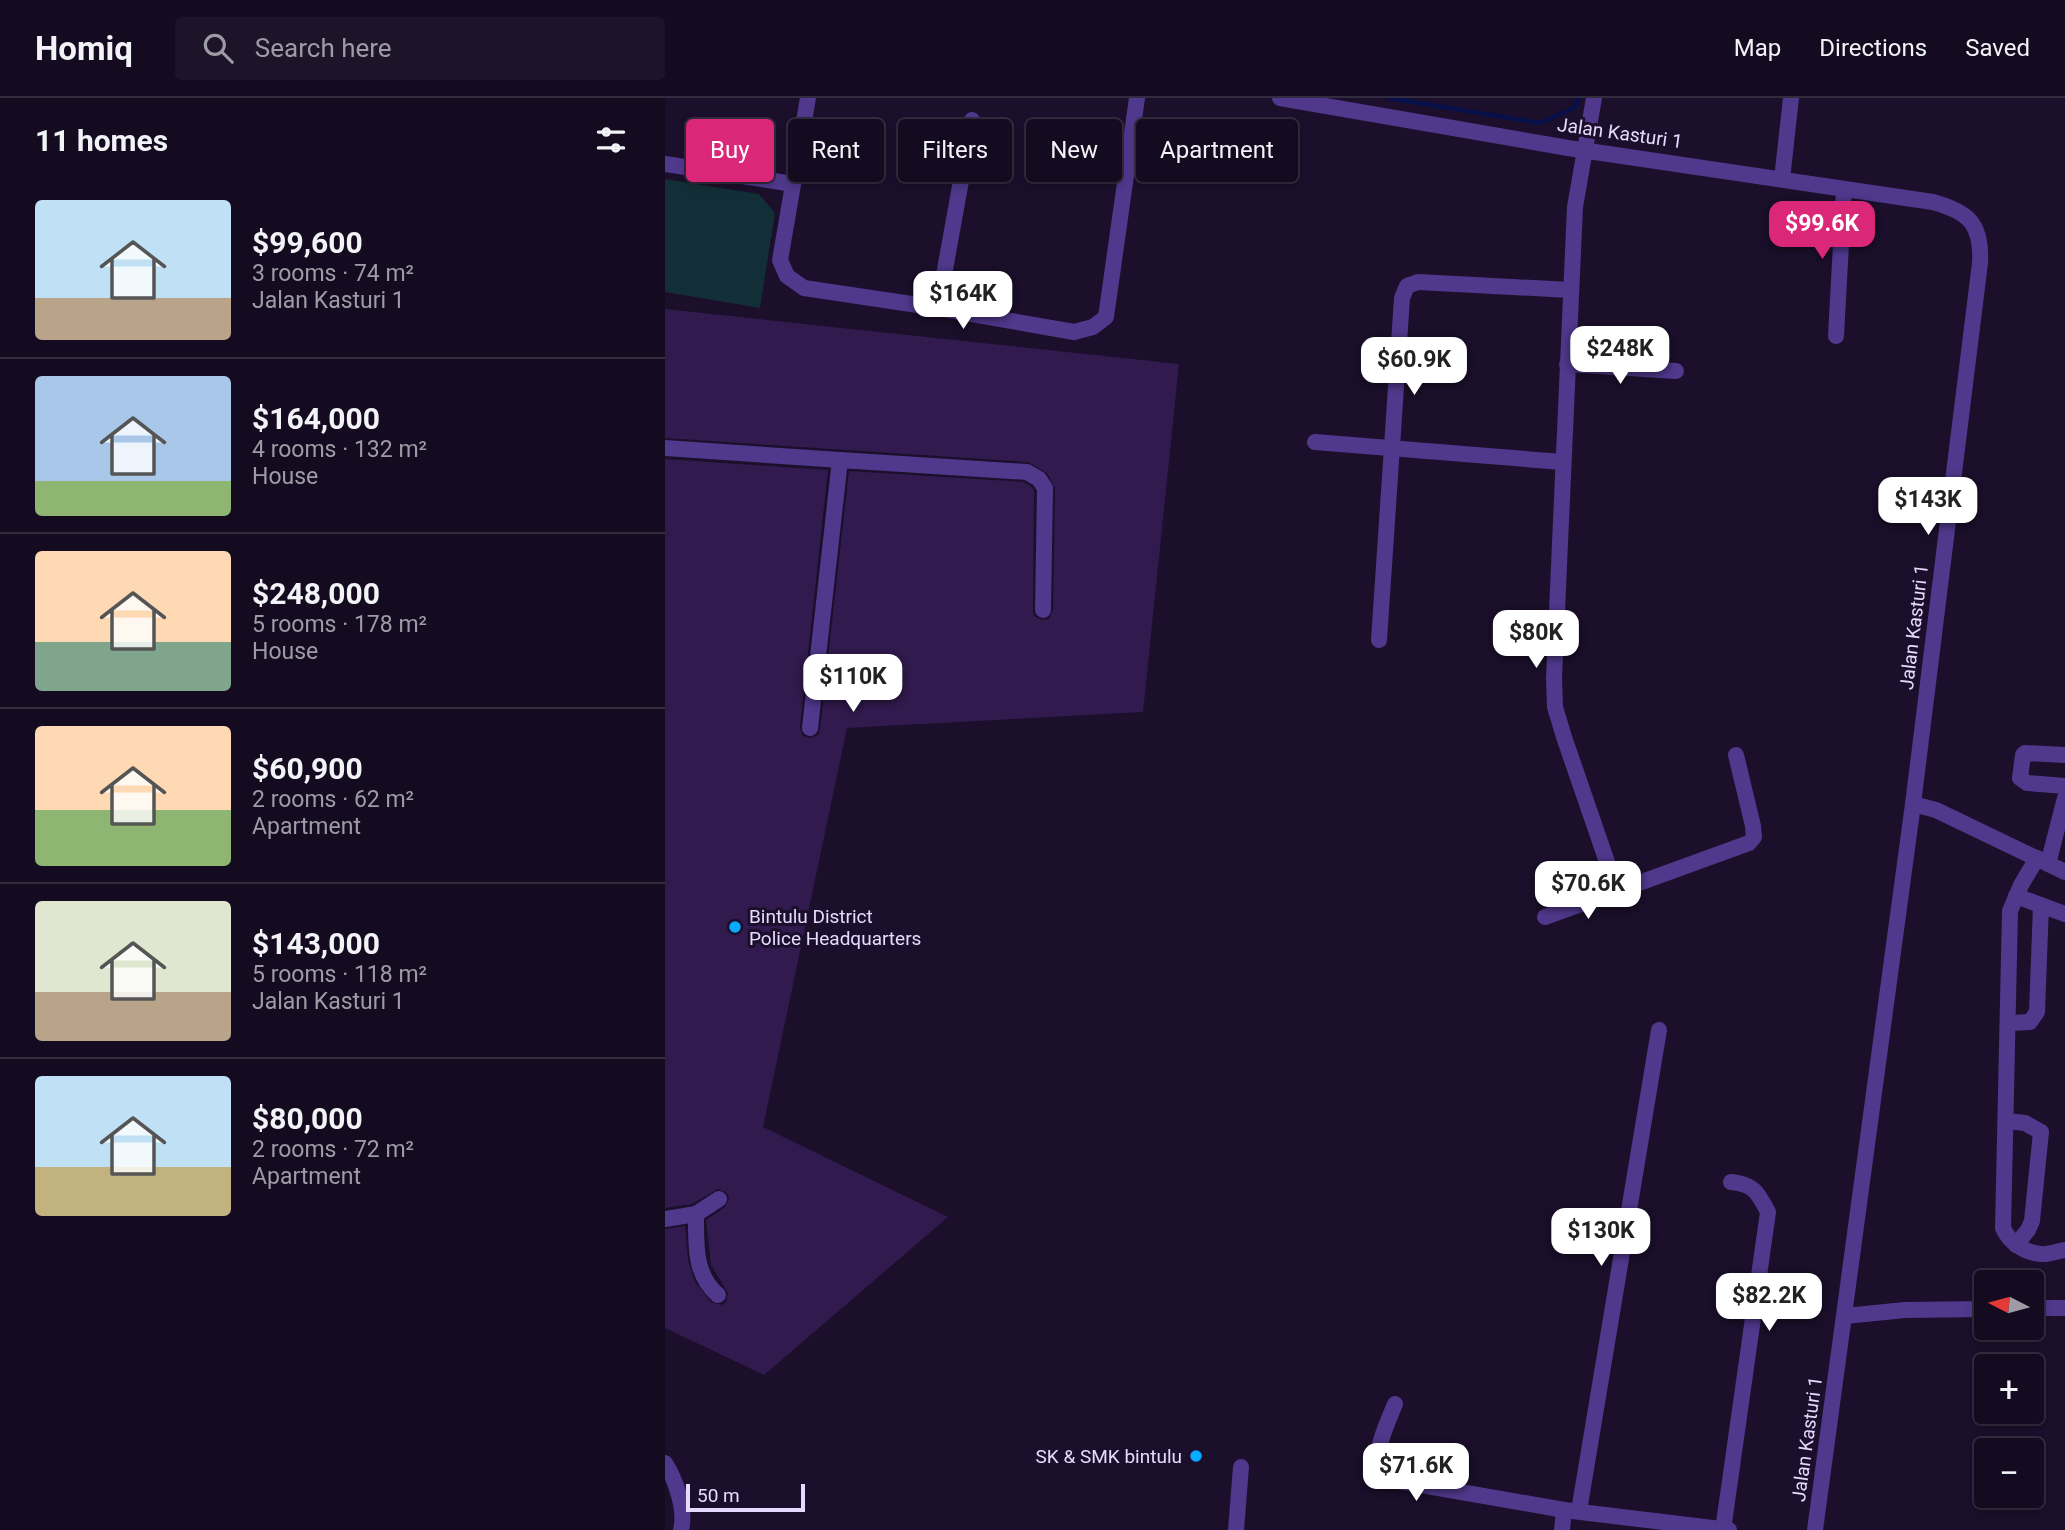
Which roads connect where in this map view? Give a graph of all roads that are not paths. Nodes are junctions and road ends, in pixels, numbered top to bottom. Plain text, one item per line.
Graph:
1 (808, 98) edge
2 (1137, 98) edge
3 (1280, 98) edge
4 (1594, 98) edge
5 (1791, 98) edge
6 (1586, 149) junction
7 (665, 164) edge
8 (1782, 179) junction
9 (961, 182) edge
10 (793, 184) junction
11 (1844, 189) junction
12 (1570, 290) junction
13 (938, 308) junction
14 (1836, 336) dead end
15 (1567, 364) junction
16 (1676, 371) dead end
17 (1315, 442) dead end
18 (665, 448) edge
19 (1392, 449) junction
20 (840, 460) junction
21 (1562, 462) junction
22 (1043, 610) dead end
23 (1380, 640) dead end
24 (810, 728) dead end
25 (1735, 755) dead end
26 (2065, 755) edge
27 (2065, 786) edge
28 (2065, 798) edge
29 (1913, 804) junction
30 (2042, 861) junction
31 (2065, 872) edge
32 (1617, 891) junction
33 (2016, 896) junction
34 (2041, 905) junction
35 (2065, 914) edge
36 (1545, 917) dead end
37 (2009, 1023) junction
38 (1659, 1030) dead end
39 (2007, 1121) junction
40 (1731, 1181) dead end
41 (719, 1199) dead end
42 (695, 1214) junction
43 (665, 1219) edge
44 (2016, 1245) junction
45 (2065, 1250) edge
46 (718, 1295) dead end
47 (2044, 1308) edge
48 (2065, 1308) edge
49 (1974, 1309) edge
50 (1846, 1315) junction
51 (1395, 1404) dead end
52 (665, 1462) edge
53 (1241, 1466) dead end
54 (1571, 1511) junction
55 (681, 1530) edge
56 (1236, 1530) edge
57 (1562, 1530) edge
58 (1723, 1530) edge
59 (1730, 1530) edge
60 (1815, 1530) edge

1 - 10 street
2 - 13 street
3 - 6 street, Jalan Kasturi 1
4 - 6 street
5 - 8 street
6 - 8 street, Jalan Kasturi 1
6 - 12 street
7 - 10 street
8 - 11 street, Jalan Kasturi 1
9 - 13 street
10 - 13 street
11 - 14 street
11 - 29 street, Jalan Kasturi 1
12 - 15 street
12 - 19 street
15 - 16 street
15 - 21 street
17 - 19 street
18 - 20 street
19 - 21 street
19 - 23 street
20 - 22 street
20 - 24 street
21 - 32 street
25 - 32 street
26 - 27 street
28 - 30 street
29 - 30 street
29 - 50 street, Jalan Kasturi 1
30 - 31 street
30 - 33 street
32 - 36 street
33 - 34 street
33 - 37 street
34 - 35 street
34 - 37 street
37 - 39 street
38 - 54 street
39 - 44 street
39 - 44 street
40 - 58 street
41 - 42 street
42 - 43 street
42 - 46 street
44 - 45 street
47 - 48 street
49 - 50 street
50 - 60 street, Jalan Kasturi 1
51 - 54 street
52 - 55 street
53 - 56 street
54 - 57 street
54 - 58 street
58 - 59 street

